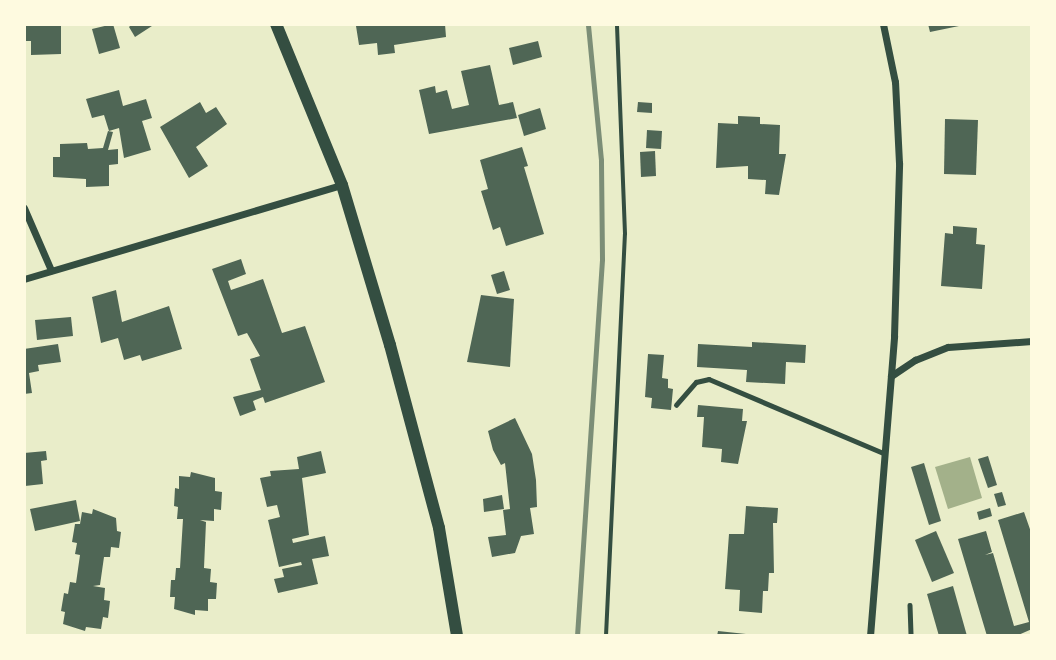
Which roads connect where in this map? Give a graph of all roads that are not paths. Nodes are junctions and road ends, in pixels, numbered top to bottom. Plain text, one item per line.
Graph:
1 (276, 24) edge
2 (883, 24) edge
3 (342, 185) junction
4 (24, 208) edge
5 (51, 270) junction
6 (24, 279) edge
7 (1031, 341) edge
8 (891, 376) junction
9 (676, 405) dead end
10 (883, 453) junction
11 (910, 605) dead end
12 (457, 635) edge
13 (870, 635) edge
14 (911, 635) edge

1 - 3 street
2 - 8 street
3 - 5 street
3 - 12 street
4 - 5 street
5 - 6 street
7 - 8 street
8 - 10 street
9 - 10 lane
10 - 13 street
11 - 14 lane

